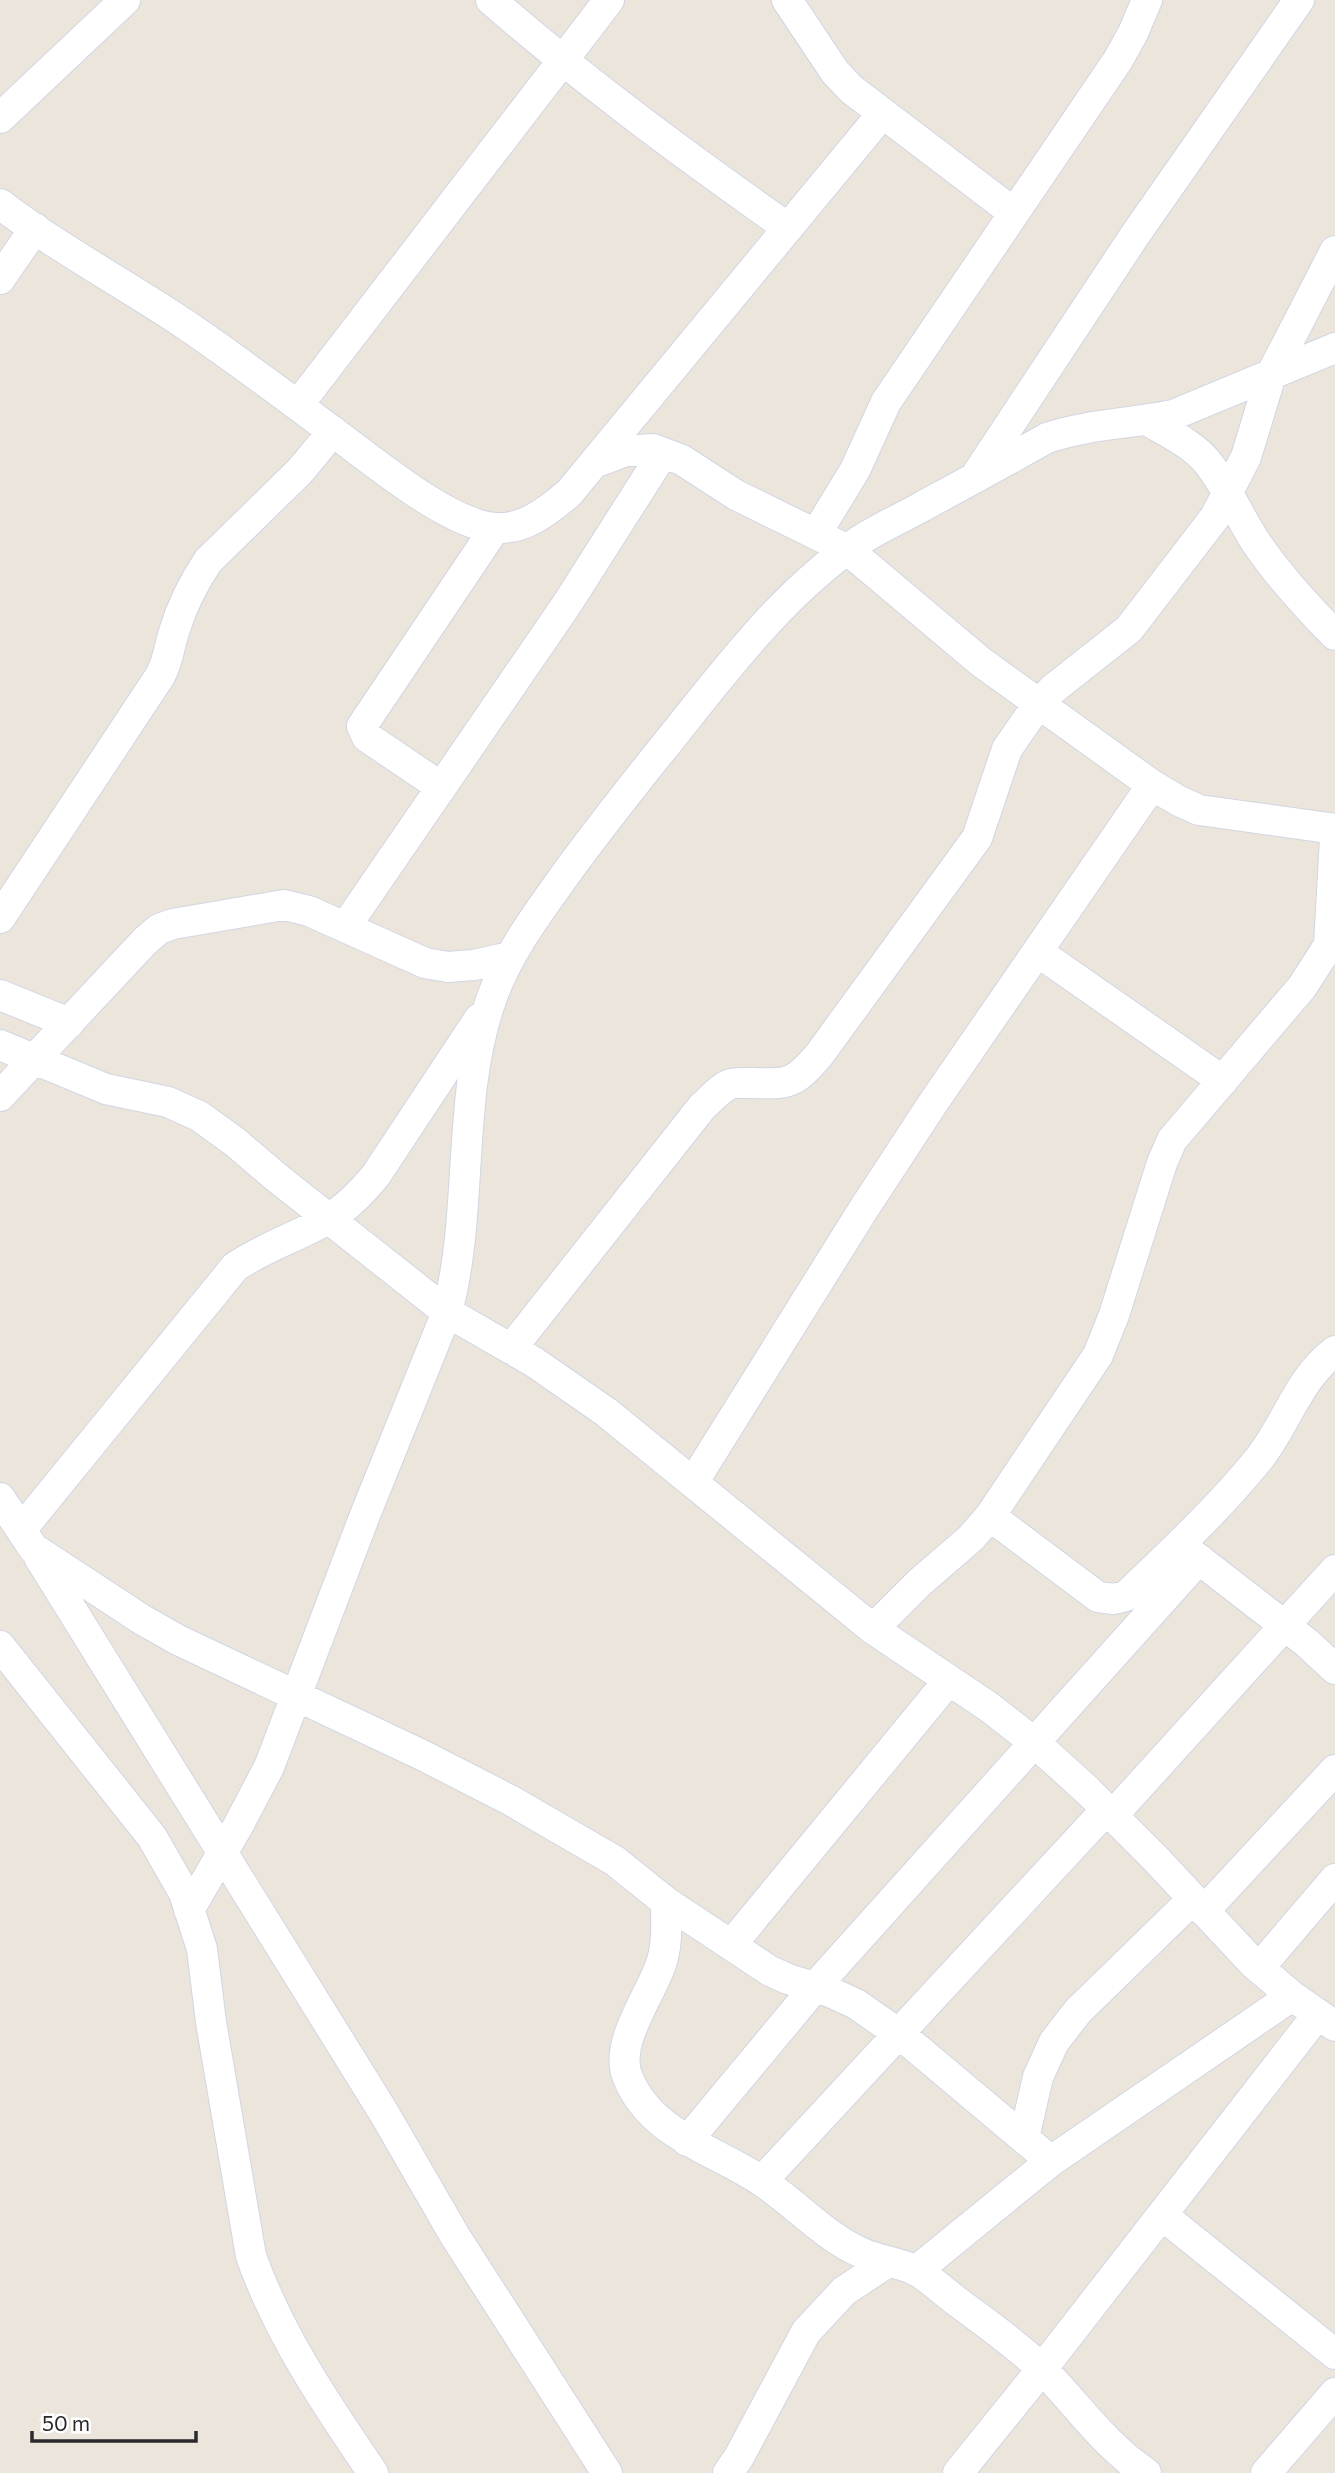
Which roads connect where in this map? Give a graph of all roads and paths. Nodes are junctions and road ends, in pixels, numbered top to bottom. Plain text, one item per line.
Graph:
1 (125, 0) edge
2 (491, 0) edge
3 (609, 0) edge
4 (787, 0) edge
5 (1147, 0) edge
6 (1299, 0) edge
7 (564, 60) junction
8 (882, 114) junction
9 (0, 117) edge
10 (0, 204) edge
11 (1014, 213) junction
12 (35, 228) junction
13 (788, 228) junction
14 (1335, 251) edge
15 (0, 279) edge
16 (1335, 348) edge
17 (1271, 375) junction
18 (298, 405) junction
19 (1147, 420) junction
20 (333, 431) junction
21 (663, 453) junction
22 (594, 463) junction
23 (974, 478) junction
24 (1229, 494) junction
25 (495, 528) junction
26 (816, 534) junction
27 (848, 550) junction
28 (1335, 635) edge
29 (1039, 704) junction
30 (1152, 785) junction
31 (441, 787) junction
32 (1335, 830) edge
33 (1335, 838) edge
34 (0, 918) edge
35 (346, 926) junction
36 (1332, 942) edge
37 (1038, 952) junction
38 (510, 957) junction
39 (0, 995) edge
40 (491, 1001) junction
41 (69, 1023) junction
42 (0, 1045) edge
43 (34, 1060) junction
44 (1223, 1081) junction
45 (0, 1096) edge
46 (328, 1219) junction
47 (447, 1312) junction
48 (511, 1349) junction
49 (1335, 1351) edge
50 (694, 1481) junction
51 (0, 1498) edge
52 (990, 1516) junction
53 (27, 1539) junction
54 (1189, 1552) junction
55 (1335, 1570) edge
56 (1285, 1626) junction
57 (873, 1629) junction
58 (0, 1646) edge
59 (1335, 1669) edge
60 (949, 1680) junction
61 (296, 1695) junction
62 (1035, 1743) junction
63 (1335, 1770) edge
64 (1109, 1813) junction
65 (223, 1852) junction
66 (1335, 1879) edge
67 (666, 1902) junction
68 (1198, 1905) junction
69 (189, 1910) junction
70 (732, 1944) junction
71 (1259, 1968) junction
72 (815, 1987) junction
73 (1292, 1996) junction
74 (1326, 2020) edge
75 (898, 2033) junction
76 (1024, 2138) junction
77 (687, 2141) junction
78 (1051, 2161) junction
79 (762, 2181) junction
80 (1162, 2215) junction
81 (902, 2266) junction
82 (1335, 2354) edge
83 (1042, 2369) junction
84 (1335, 2393) edge
85 (373, 2473) edge
86 (607, 2473) edge
87 (727, 2473) edge
88 (958, 2473) edge
89 (1146, 2473) edge
90 (1265, 2473) edge

1 - 9 street
2 - 7 street
3 - 7 street
4 - 8 street
5 - 11 street
6 - 23 street
7 - 13 street
7 - 18 street
8 - 11 street
8 - 13 street
10 - 12 street
11 - 26 street
12 - 15 street
12 - 18 street
13 - 22 street
14 - 17 street
16 - 17 street
17 - 19 street
17 - 24 street
18 - 20 street
19 - 23 street
19 - 24 street
20 - 25 street
20 - 34 street
21 - 22 street
21 - 26 street
21 - 31 street
22 - 25 street
23 - 27 street
24 - 28 street
24 - 29 street
25 - 31 street
26 - 27 street
27 - 29 street
27 - 38 street
29 - 30 street
29 - 48 street
30 - 32 street
30 - 37 street
31 - 35 street
33 - 36 street
35 - 38 street
35 - 41 street
36 - 44 street
37 - 44 street
37 - 50 street
38 - 40 street
39 - 41 street
40 - 46 street
40 - 47 street
41 - 43 street
42 - 43 street
43 - 45 street
43 - 46 street
44 - 52 street
46 - 47 street
46 - 53 street
47 - 48 street
47 - 61 street
48 - 50 street
49 - 54 street
50 - 57 street
51 - 53 street
52 - 54 street
52 - 57 street
53 - 61 street
53 - 65 street
54 - 56 street
54 - 62 street
55 - 56 street
56 - 59 street
56 - 64 street
57 - 60 street
58 - 69 street
60 - 62 street
60 - 70 street
61 - 65 street
61 - 67 street
62 - 64 street
62 - 72 street
63 - 68 street
64 - 68 street
64 - 75 street
65 - 69 street
65 - 86 street
66 - 71 street
67 - 70 street
67 - 77 street
68 - 71 street
68 - 76 street
69 - 85 street
70 - 72 street
71 - 73 street
72 - 75 street
72 - 77 street
73 - 74 street
73 - 78 street
74 - 80 street
75 - 76 street
75 - 79 street
76 - 78 street
77 - 79 street
78 - 81 street
79 - 81 street
80 - 82 street
80 - 83 street
81 - 83 street
81 - 87 street
83 - 88 street
83 - 89 street
84 - 90 street

